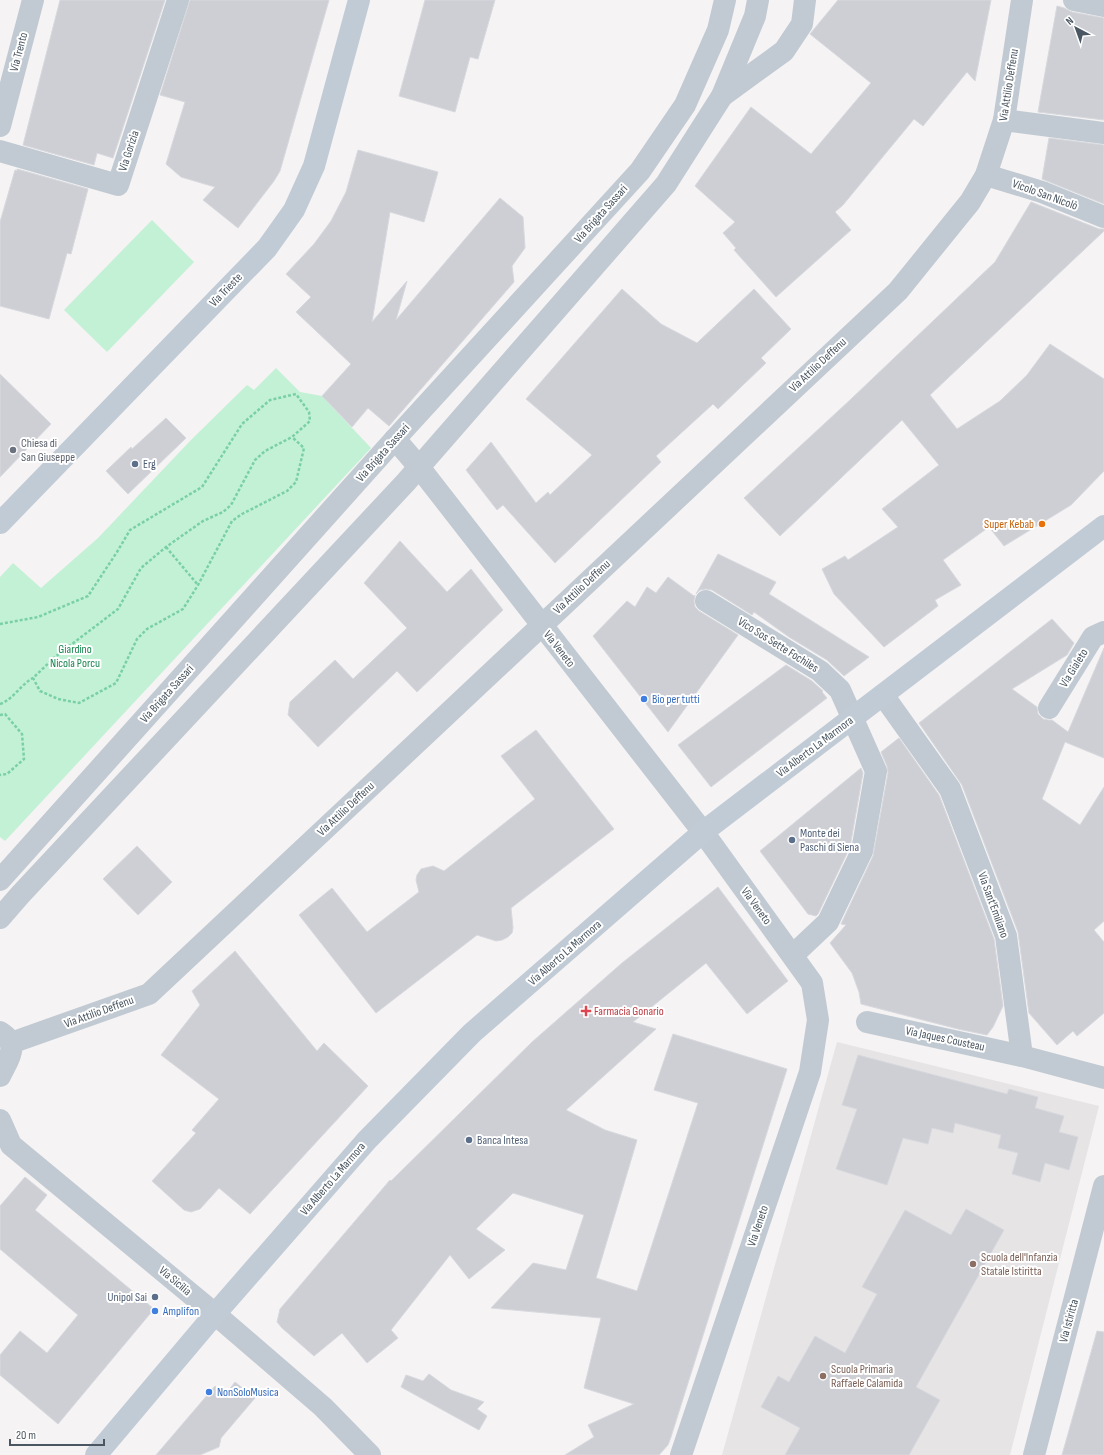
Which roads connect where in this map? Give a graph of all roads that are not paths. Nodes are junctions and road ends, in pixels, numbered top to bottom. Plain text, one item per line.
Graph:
1 (33, 0) edge
2 (178, 0) edge
3 (359, 0) edge
4 (725, 0) edge
5 (758, 0) edge
6 (805, 0) edge
7 (1022, 0) edge
8 (1074, 0) edge
9 (1104, 6) edge
10 (722, 96) junction
11 (1004, 120) junction
12 (0, 126) edge
13 (1104, 133) edge
14 (0, 151) edge
15 (986, 175) junction
16 (1104, 217) edge
17 (395, 439) junction
18 (419, 467) junction
19 (0, 523) edge
20 (1104, 526) edge
21 (706, 601) dead end
22 (541, 625) junction
23 (1104, 632) edge
24 (883, 695) junction
25 (1049, 708) dead end
26 (852, 719) junction
27 (703, 832) junction
28 (0, 880) edge
29 (0, 918) edge
30 (793, 955) junction
31 (867, 1022) dead end
32 (5, 1038) edge
33 (1022, 1056) junction
34 (0, 1076) edge
35 (1104, 1078) edge
36 (0, 1120) edge
37 (5, 1140) edge
38 (1104, 1186) edge
39 (215, 1314) junction
40 (96, 1455) edge
41 (370, 1455) edge
42 (681, 1455) edge
43 (1034, 1455) edge

1 - 12 street, Via Trento
2 - 14 street, Via Gorizia
3 - 19 street, Via Trieste
4 - 17 street, Via Brigata Sassari
5 - 10 street
6 - 10 street
7 - 11 street, Via Attilio Deffenu
8 - 9 street
10 - 18 street
11 - 13 street
11 - 15 street, Via Attilio Deffenu
15 - 16 street, Vicolo San Nicolò
15 - 22 street, Via Attilio Deffenu
17 - 18 street, Via Veneto
17 - 28 street, Via Brigata Sassari
18 - 22 street, Via Veneto
18 - 29 street
20 - 24 street, Via Alberto La Marmora
21 - 26 street, Vico Sos Sette Fochiles
22 - 27 street, Via Veneto
22 - 32 street, Via Attilio Deffenu
23 - 25 street, Via Gialeto
24 - 26 street, Via Alberto La Marmora
24 - 33 street, Via Sant'Emiliano
26 - 27 street, Via Alberto La Marmora
26 - 30 street, Vico Sos Sette Fochiles
27 - 30 street, Via Veneto
27 - 39 street, Via Alberto La Marmora
30 - 42 street, Via Veneto
31 - 33 street, Via Jaques Cousteau
32 - 34 street
33 - 35 street
36 - 37 street, Via Sicilia
37 - 39 street, Via Sicilia
38 - 43 street, Via Istiritta
39 - 40 street, Via Alberto La Marmora
39 - 41 street, Via Sicilia

